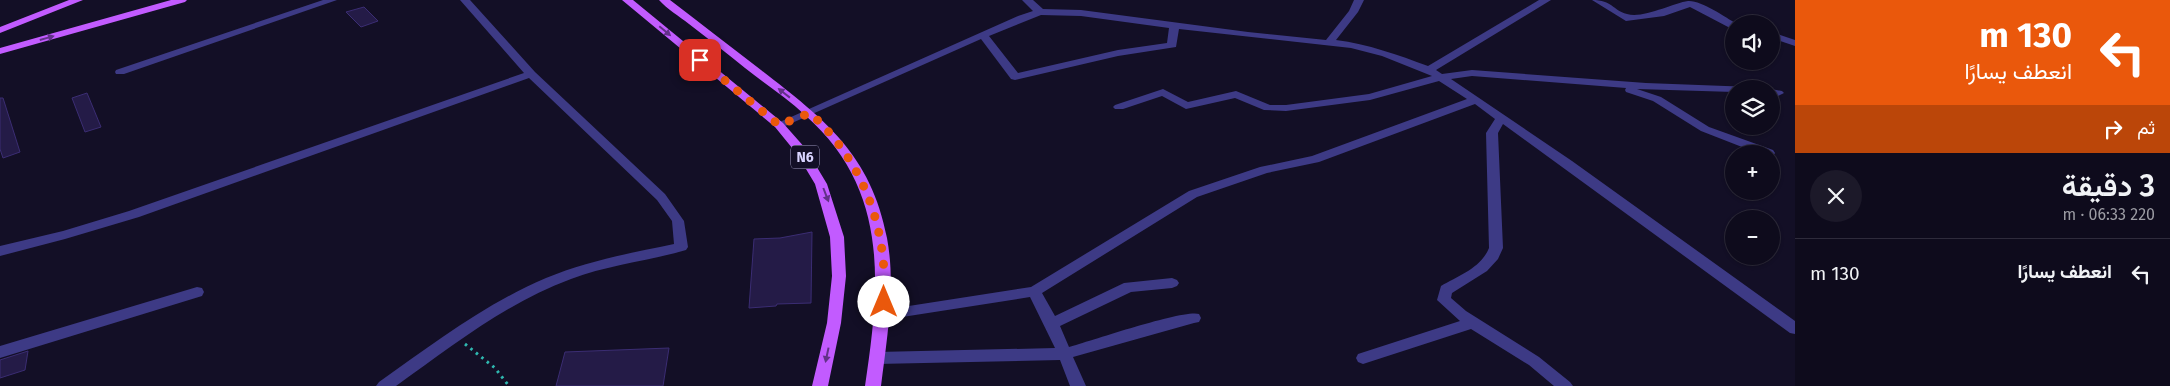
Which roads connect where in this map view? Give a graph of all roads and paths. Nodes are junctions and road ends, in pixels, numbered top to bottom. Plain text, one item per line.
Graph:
1 (78, 0) edge
2 (182, 0) edge
3 (332, 0) edge
4 (465, 0) edge
5 (627, 0) edge
6 (664, 0) edge
7 (1027, 0) edge
8 (1359, 0) edge
9 (1546, 0) edge
10 (1597, 0) edge
11 (1040, 12) junction
12 (1725, 21) edge
13 (1174, 25) junction
14 (0, 30) edge
15 (983, 35) junction
16 (1780, 39) edge
17 (1330, 42) junction
18 (1795, 43) edge
19 (0, 51) edge
20 (1429, 70) junction
21 (120, 72) dead end
22 (531, 74) junction
23 (1442, 77) junction
24 (1603, 82) junction
25 (1725, 88) edge
26 (1476, 100) junction
27 (1119, 107) dead end
28 (810, 113) junction
29 (1502, 119) junction
30 (779, 125) junction
31 (1748, 145) edge
32 (0, 251) edge
33 (1172, 283) dead end
34 (1034, 291) junction
35 (197, 292) dead end
36 (883, 315) junction
37 (1194, 318) dead end
38 (1472, 323) junction
39 (1052, 324) junction
40 (1795, 329) edge
41 (457, 337) junction
42 (0, 352) edge
43 (1064, 354) junction
44 (877, 358) junction
45 (1363, 358) dead end
46 (384, 386) edge
47 (509, 386) edge
48 (820, 386) edge
49 (873, 386) edge
50 (1078, 386) edge
51 (1565, 386) edge

1 - 14 main road
19 -> 2 main road
3 - 21 street
4 - 22 street
5 -> 30 main road, N6
28 -> 6 main road, N6
7 - 11 street
8 - 17 street
9 - 20 street
10 - 12 street
11 - 13 street
11 - 15 street
13 - 15 street
13 - 17 street
15 - 28 street
16 - 18 street
17 - 20 street
20 - 23 street
22 - 32 street
22 - 41 street
23 - 24 street
23 - 26 street
23 - 27 street
24 - 25 street
24 - 31 street
26 - 29 street
26 - 34 street
28 - 30 street
28 - 36 main road, N6
29 - 38 street
29 - 40 street
30 -> 48 main road, N6
33 - 39 street
34 - 36 street
34 - 39 street
35 - 42 street
36 - 44 main road, N6
37 - 43 street
38 - 45 street
38 - 51 street
39 - 43 street
41 - 46 street
41 - 47 path
43 - 44 street
43 - 50 street
44 - 49 main road, N6

